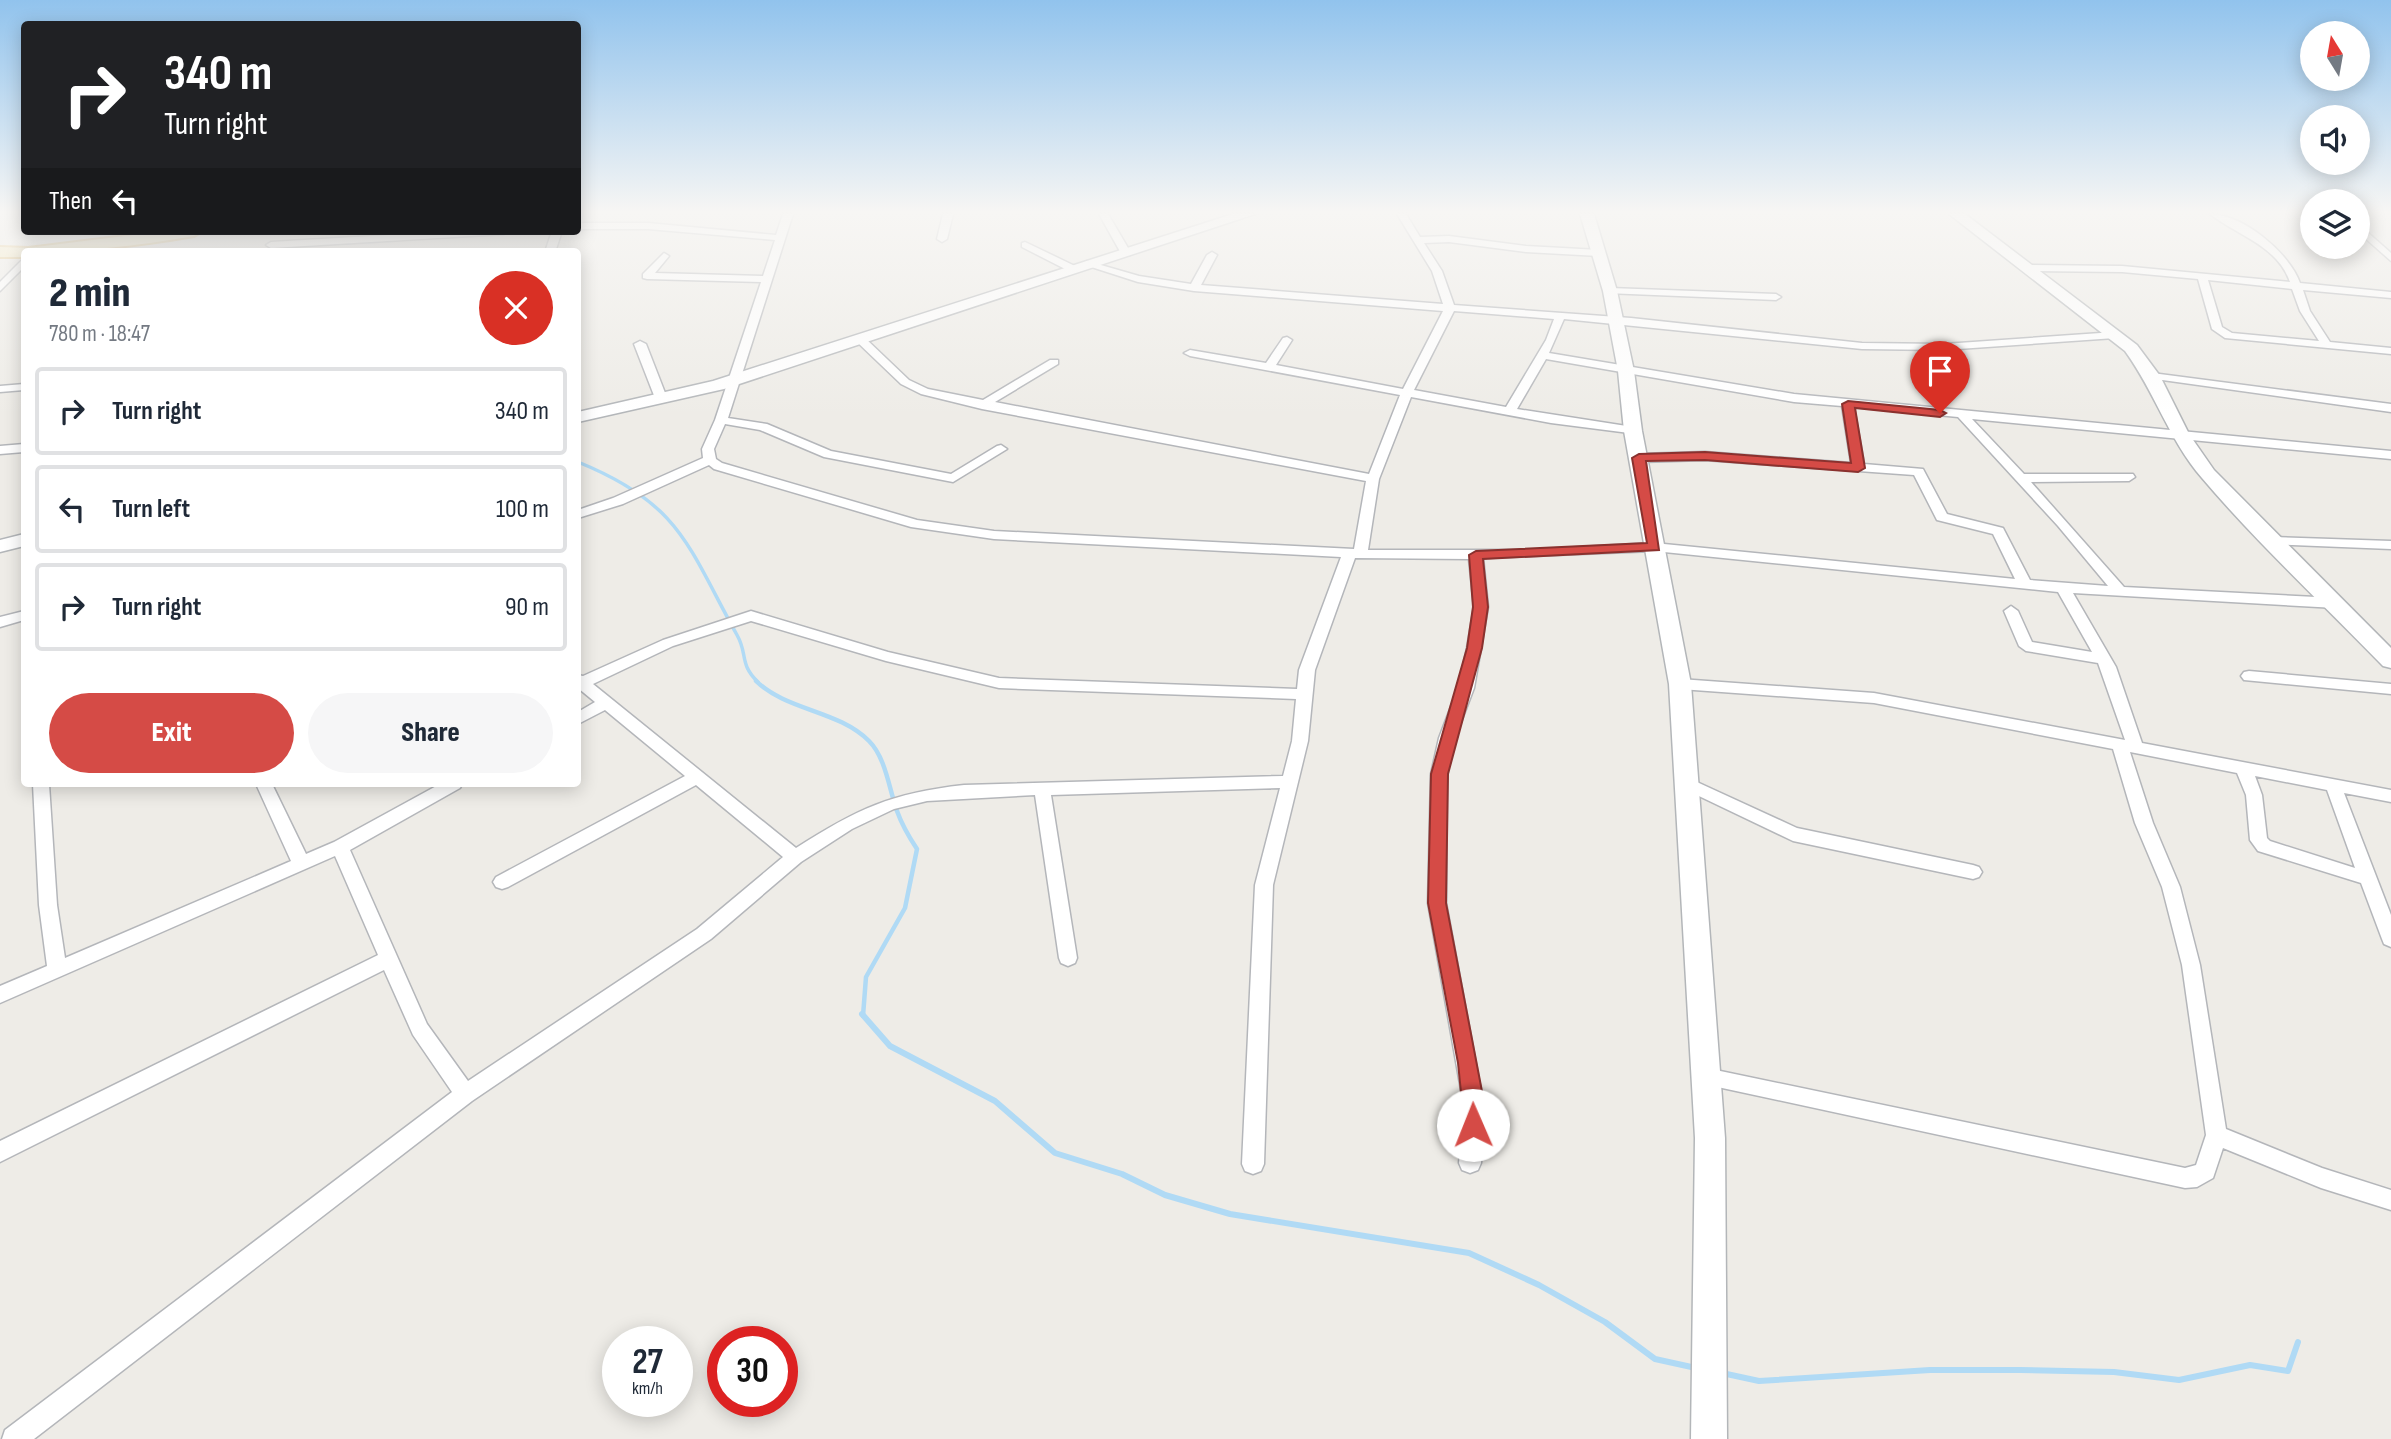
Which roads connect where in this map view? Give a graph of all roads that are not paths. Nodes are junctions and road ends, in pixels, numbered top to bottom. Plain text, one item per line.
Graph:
1 (765, 281) edge
2 (1038, 281) edge
3 (1151, 281) edge
4 (1198, 281) edge
5 (1441, 281) edge
6 (1607, 281) edge
7 (2043, 281) edge
8 (2203, 281) edge
9 (2246, 281) edge
10 (2295, 281) edge
11 (2297, 286) junction
12 (1194, 288) junction
13 (1610, 291) junction
14 (2391, 295) edge
15 (1776, 297) dead end
16 (1450, 308) junction
17 (1560, 317) junction
18 (1615, 322) junction
19 (2115, 335) junction
20 (1287, 340) dead end
21 (862, 341) junction
22 (640, 344) dead end
23 (2326, 344) junction
24 (2391, 351) edge
25 (1190, 353) dead end
26 (1542, 355) junction
27 (1054, 362) dead end
28 (1269, 369) junction
29 (1626, 371) junction
30 (2151, 376) junction
31 (734, 379) junction
32 (21, 387) edge
33 (0, 389) edge
34 (1407, 393) junction
35 (660, 398) junction
36 (1848, 404) junction
37 (982, 405) junction
38 (2391, 408) edge
39 (1509, 411) junction
40 (581, 416) edge
41 (1963, 416) junction
42 (721, 420) junction
43 (1633, 430) junction
44 (2180, 435) junction
45 (21, 448) edge
46 (1001, 449) dead end
47 (0, 450) edge
48 (2391, 456) edge
49 (1639, 458) junction
50 (710, 460) junction
51 (1858, 468) junction
52 (2129, 477) dead end
53 (2020, 478) junction
54 (1373, 479) junction
55 (581, 513) edge
56 (21, 541) edge
57 (2273, 541) junction
58 (2391, 545) edge
59 (0, 546) edge
60 (1654, 547) junction
61 (1355, 554) junction
62 (1476, 555) junction
63 (2025, 584) junction
64 (2063, 587) junction
65 (2120, 591) junction
66 (2336, 603) junction
67 (2011, 611) dead end
68 (21, 617) edge
69 (0, 622) edge
70 (2104, 659) junction
71 (2391, 661) edge
72 (2249, 676) dead end
73 (581, 682) edge
74 (581, 683) edge
75 (1679, 684) junction
76 (2391, 689) edge
77 (1302, 694) junction
78 (606, 703) junction
79 (581, 717) edge
80 (2127, 746) junction
81 (2243, 767) junction
82 (698, 777) junction
83 (1288, 782) junction
84 (1686, 783) junction
85 (2333, 785) junction
86 (41, 787) edge
87 (265, 787) edge
88 (448, 787) edge
89 (1042, 789) junction
90 (2391, 796) edge
91 (340, 846) junction
92 (795, 857) junction
93 (302, 863) junction
94 (1973, 872) dead end
95 (2369, 879) junction
96 (502, 883) dead end
97 (2391, 939) edge
98 (390, 958) junction
99 (1068, 958) dead end
100 (57, 968) junction
101 (0, 995) edge
102 (1706, 1077) junction
103 (465, 1094) junction
104 (2216, 1135) junction
105 (0, 1152) edge
106 (1470, 1163) dead end
107 (1253, 1164) dead end
108 (2391, 1200) edge
109 (22, 1436) edge
110 (1709, 1439) edge

1 - 31 street
2 - 21 main road
3 - 12 street
4 - 12 street
5 - 16 street
6 - 13 main road
7 - 19 street
8 - 23 street
9 - 11 street
10 - 11 street
11 - 14 street
11 - 23 street
12 - 16 street
13 - 15 street
13 - 18 main road
16 - 17 street
16 - 34 street
17 - 18 street
17 - 26 street
18 - 19 street
18 - 29 main road
19 - 30 street
20 - 28 street
21 - 31 main road
21 - 37 street
22 - 35 street
23 - 24 street
25 - 28 street
26 - 29 street
26 - 39 street
27 - 37 street
28 - 34 street
29 - 36 street
29 - 43 main road
30 - 38 street
30 - 44 street
31 - 35 main road
31 - 42 street
32 - 33 street
34 - 39 street
34 - 54 street
35 - 40 main road
36 - 41 street
36 - 51 street
37 - 54 street
39 - 43 street
41 - 44 street
41 - 53 street
42 - 46 street
42 - 50 street
43 - 49 main road
44 - 48 street
44 - 57 street
45 - 47 street
49 - 51 street
49 - 60 main road
50 - 55 street
50 - 61 street
51 - 63 street
52 - 53 street
53 - 65 street
54 - 61 street
56 - 59 main road
57 - 58 street
57 - 66 street
60 - 62 street
60 - 63 street
60 - 75 main road
61 - 62 street
61 - 77 street
62 - 106 street
63 - 64 street
64 - 65 street
64 - 70 street
65 - 66 street
66 - 71 street
67 - 70 street
68 - 69 street
70 - 80 street
72 - 76 street
73 - 77 street
74 - 78 street
75 - 80 street
75 - 84 main road
77 - 83 street
78 - 79 street
78 - 82 street
80 - 81 street
80 - 104 street
81 - 85 street
81 - 95 street
82 - 92 street
82 - 96 street
83 - 89 street
83 - 107 street
84 - 94 street
84 - 102 main road
85 - 90 street
85 - 95 street
86 - 100 street
87 - 93 street
88 - 91 street
89 - 92 street
89 - 99 street
91 - 93 street
91 - 98 street
92 - 103 street
93 - 100 street
95 - 97 street
98 - 103 street
98 - 105 street
100 - 101 street
102 - 104 street
102 - 110 main road
103 - 109 street
104 - 108 street

